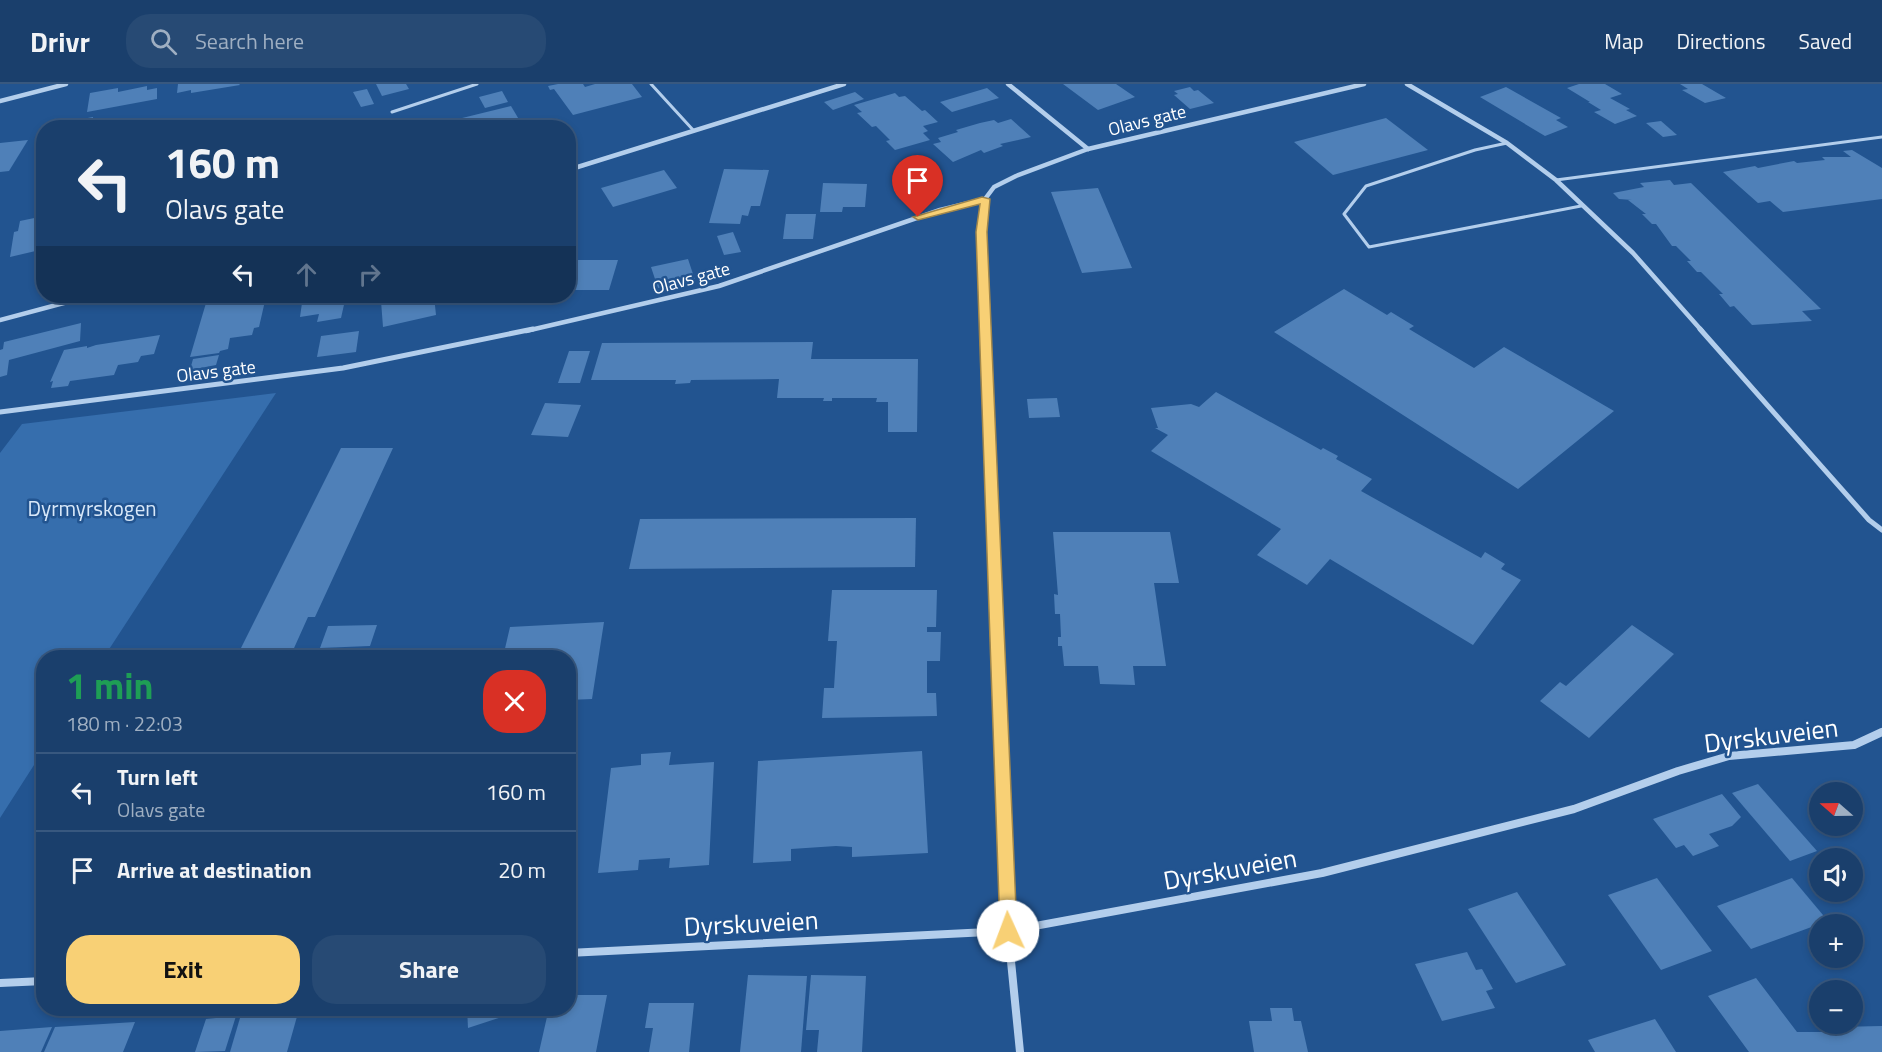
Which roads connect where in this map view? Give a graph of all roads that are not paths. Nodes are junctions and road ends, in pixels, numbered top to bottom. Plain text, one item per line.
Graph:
1 (66, 84) edge
2 (477, 84) edge
3 (651, 84) edge
4 (844, 84) edge
5 (1008, 84) edge
6 (1364, 84) edge
7 (1407, 84) edge
8 (0, 101) edge
9 (392, 112) dead end
10 (694, 131) junction
11 (1882, 137) edge
12 (1507, 143) junction
13 (1088, 149) junction
14 (576, 168) edge
15 (1556, 180) junction
16 (985, 199) junction
17 (1581, 206) junction
18 (64, 303) edge
19 (0, 320) edge
20 (0, 412) edge
21 (1882, 530) edge
22 (1882, 732) edge
23 (1008, 931) junction
24 (576, 953) edge
25 (36, 981) edge
26 (0, 983) edge
27 (1020, 1052) edge

1 - 8 street
2 - 9 lane
3 - 10 lane
4 - 10 street
5 - 13 street
6 - 13 street, Olavs gate
7 - 12 street
10 - 14 street
11 - 15 lane
12 - 15 street
12 - 17 lane
13 - 16 street, Olavs gate
15 - 17 street
16 - 20 street, Olavs gate
16 - 23 street
17 - 21 street
18 - 19 street
22 - 23 street, Dyrskuveien
23 - 24 street, Dyrskuveien
23 - 27 street
25 - 26 street

